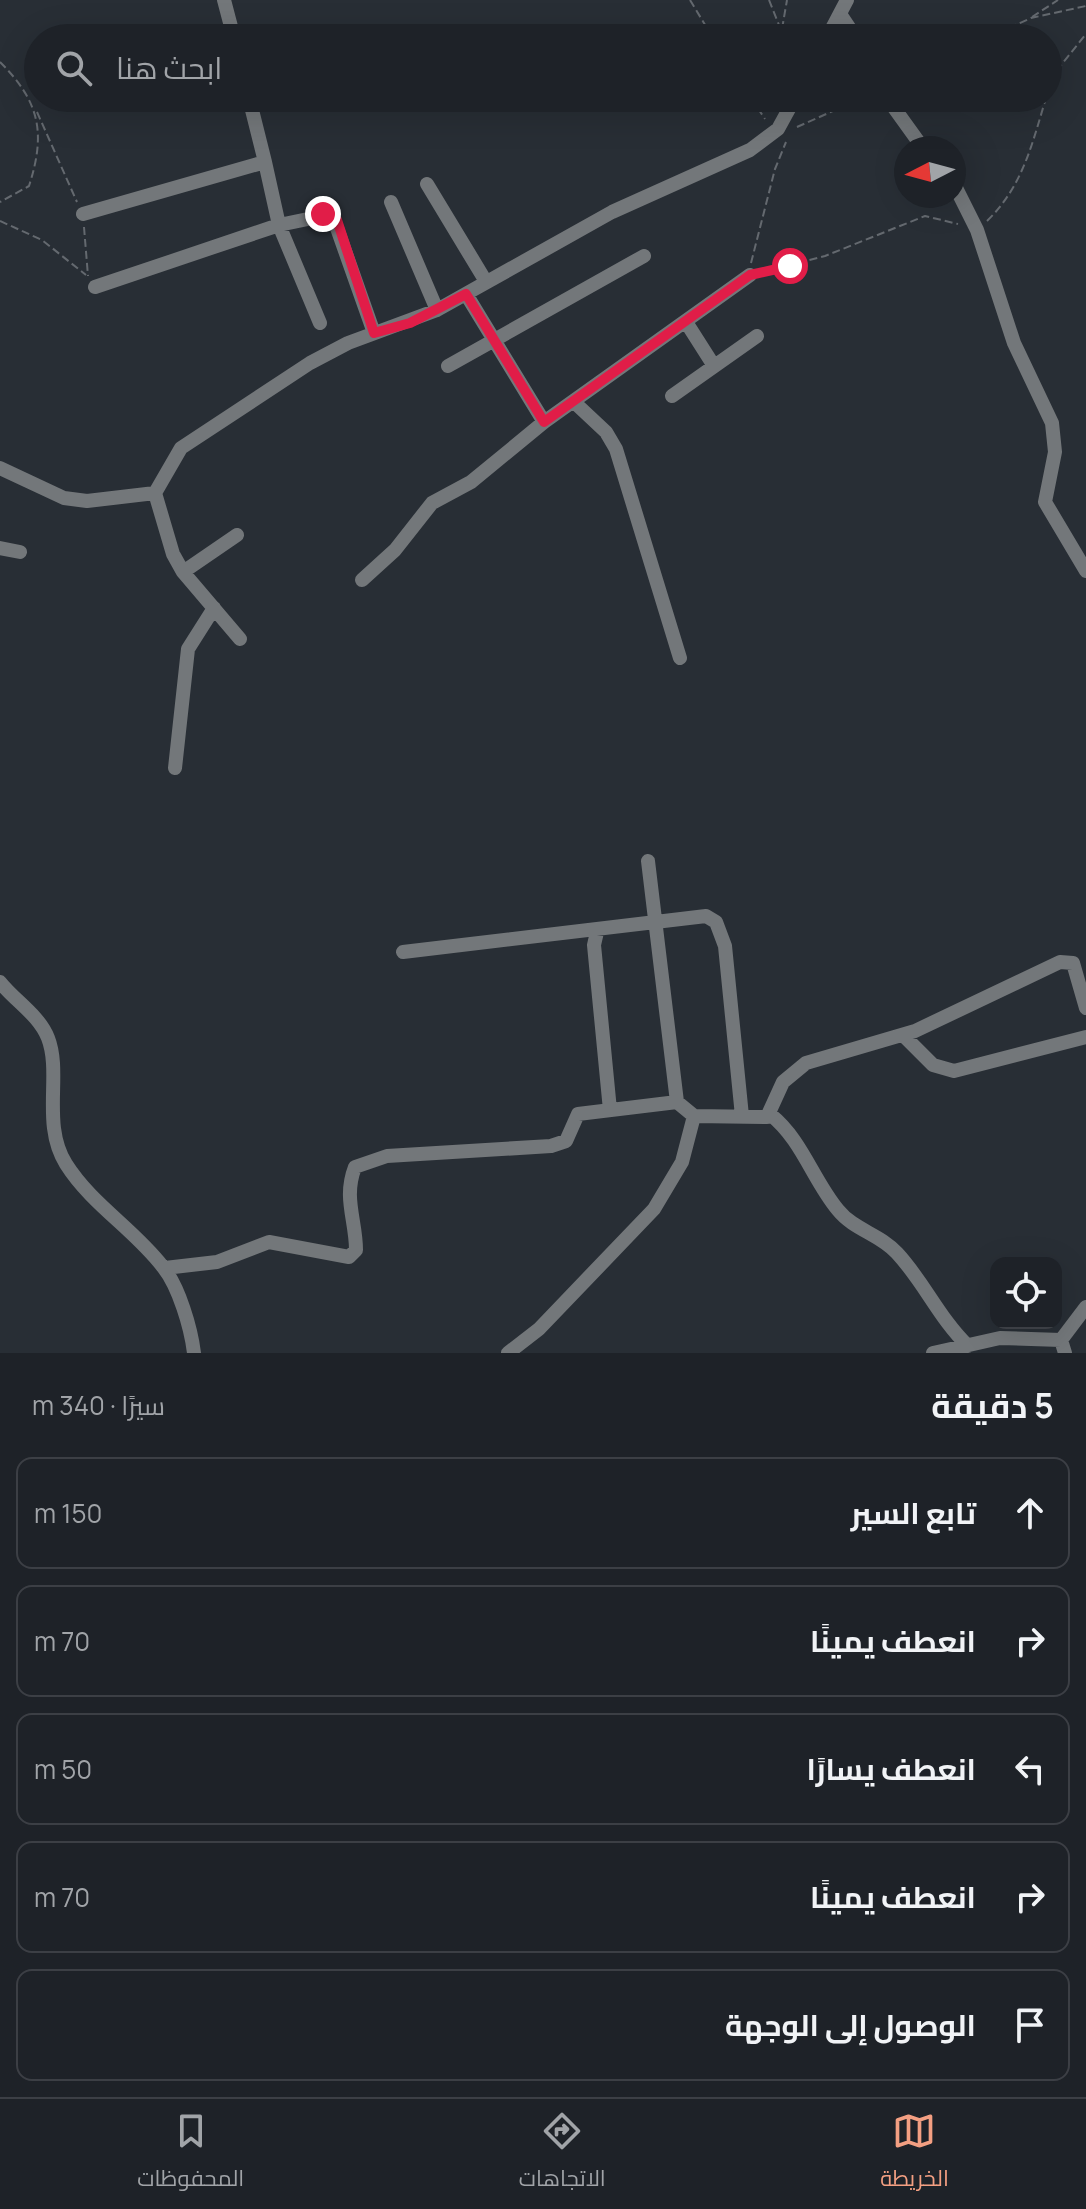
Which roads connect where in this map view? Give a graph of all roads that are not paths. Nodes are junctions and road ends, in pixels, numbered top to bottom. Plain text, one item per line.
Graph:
1 (224, 0) edge
2 (230, 24) edge
3 (252, 112) edge
4 (789, 112) edge
5 (897, 112) edge
6 (914, 136) edge
7 (265, 162) junction
8 (427, 184) dead end
9 (391, 202) dead end
10 (966, 208) edge
11 (83, 214) road end
12 (279, 225) junction
13 (644, 256) dead end
14 (750, 275) road end
15 (485, 280) junction
16 (92, 282) road end
17 (466, 294) junction
18 (437, 310) junction
19 (686, 322) junction
20 (320, 323) dead end
21 (374, 333) junction
22 (757, 336) dead end
23 (493, 339) junction
24 (448, 366) dead end
25 (714, 366) junction
26 (672, 396) dead end
27 (574, 402) junction
28 (544, 422) junction
29 (0, 468) edge
30 (155, 493) junction
31 (237, 535) dead end
32 (0, 548) edge
33 (20, 552) dead end
34 (1086, 571) edge
35 (183, 572) junction
36 (362, 580) dead end
37 (214, 608) junction
38 (240, 639) dead end
39 (680, 658) dead end
40 (175, 768) dead end
41 (648, 861) dead end
42 (655, 921) junction
43 (597, 932) junction
44 (403, 952) dead end
45 (0, 982) edge
46 (1086, 1008) edge
47 (903, 1035) junction
48 (1086, 1037) edge
49 (677, 1102) junction
50 (610, 1110) junction
51 (771, 1115) junction
52 (694, 1116) junction
53 (742, 1116) junction
54 (165, 1268) junction
55 (1086, 1307) edge
56 (968, 1346) junction
57 (1063, 1347) edge
58 (194, 1353) edge
59 (508, 1353) edge
60 (933, 1353) edge

1 - 2 street
3 - 7 street
4 - 15 street
5 - 6 street
7 - 11 street
7 - 12 street
8 - 15 street
9 - 18 street
10 - 34 street
12 - 16 street
12 - 20 street
12 - 21 street
13 - 23 street
14 - 19 street
15 - 17 street
17 - 18 street
17 - 23 street
18 - 21 street
19 - 25 street
19 - 27 street
21 - 30 street
22 - 25 street
23 - 24 street
23 - 28 street
25 - 26 street
27 - 28 street
27 - 39 street
28 - 36 street
29 - 30 street
30 - 35 street
31 - 35 street
32 - 33 street
35 - 37 street
37 - 38 street
37 - 40 street
41 - 42 street
42 - 43 street
42 - 49 street
42 - 53 street
43 - 44 street
43 - 50 street
45 - 54 street
46 - 47 street
47 - 48 street
47 - 51 street
49 - 50 street
49 - 52 street
50 - 54 street
51 - 53 street
51 - 56 street
52 - 53 street
52 - 59 street
54 - 58 street
55 - 57 street
56 - 57 street
56 - 60 street

